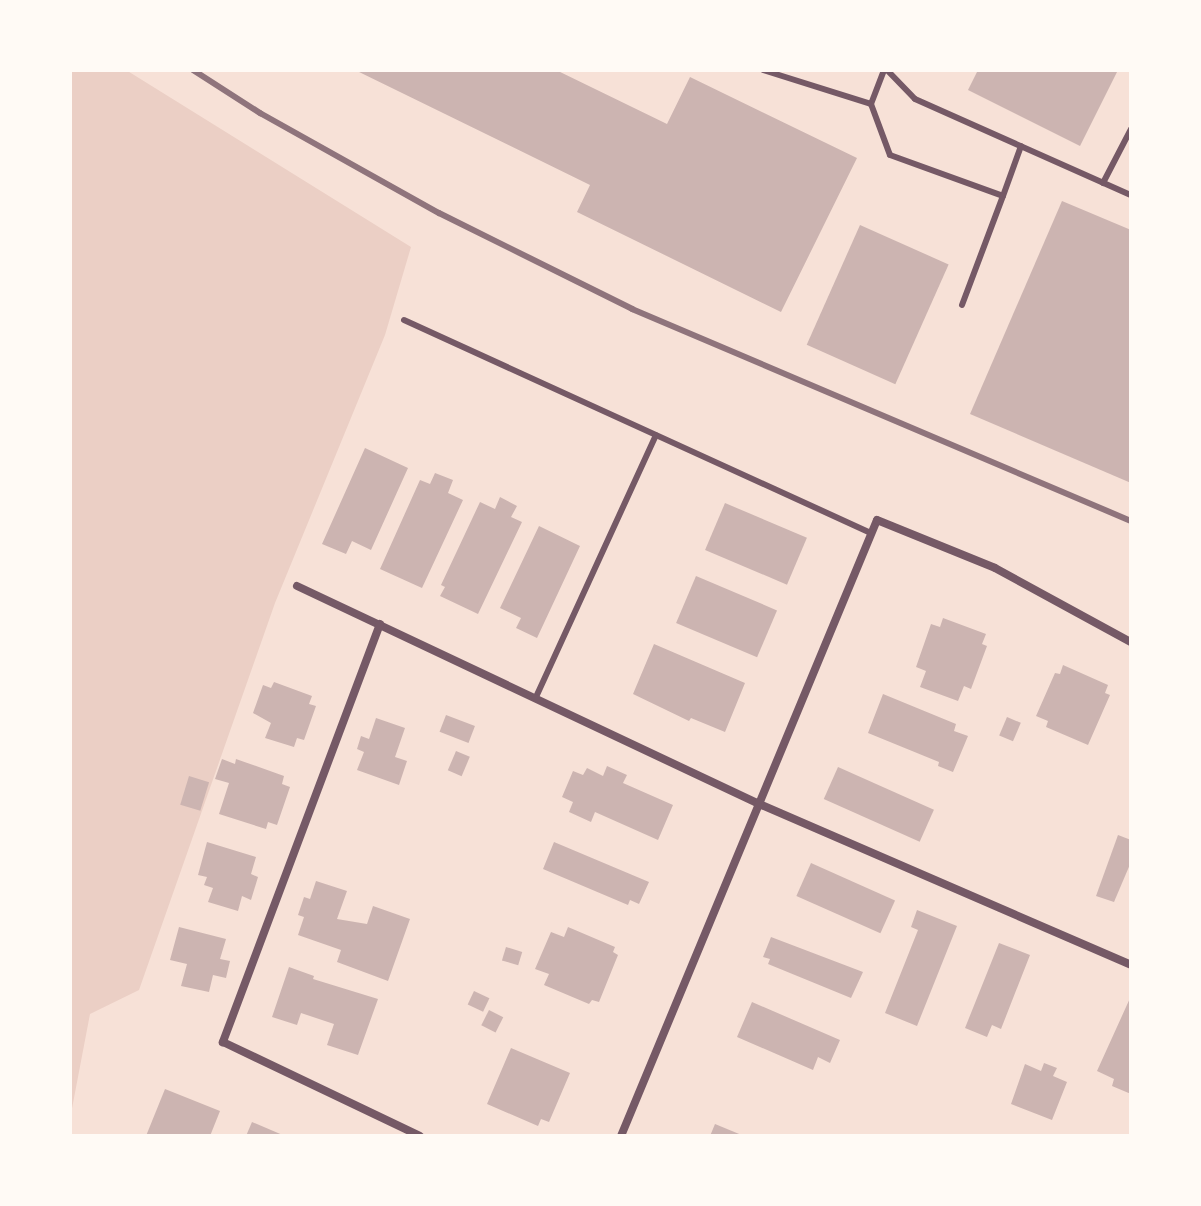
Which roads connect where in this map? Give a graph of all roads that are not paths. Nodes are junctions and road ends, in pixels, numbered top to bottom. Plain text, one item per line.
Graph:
1 (763, 70) edge
2 (886, 70) edge
3 (871, 104) junction
4 (1131, 129) edge
5 (1021, 146) junction
6 (1103, 183) junction
7 (1131, 195) edge
8 (1003, 196) junction
9 (962, 305) dead end
10 (404, 320) dead end
11 (656, 435) junction
12 (871, 533) junction
13 (297, 586) dead end
14 (380, 624) junction
15 (1131, 642) edge
16 (536, 697) junction
17 (757, 803) junction
18 (1131, 965) edge
19 (420, 1136) edge
20 (621, 1136) edge

1 - 3 lane
2 - 3 lane
2 - 5 lane
3 - 8 lane
4 - 6 lane
5 - 6 lane
5 - 8 lane
6 - 7 lane
8 - 9 lane
10 - 11 lane
11 - 12 lane
11 - 16 lane
12 - 15 street
12 - 17 street
13 - 14 street
14 - 16 street
14 - 19 street
16 - 17 street
17 - 18 street
17 - 20 street

